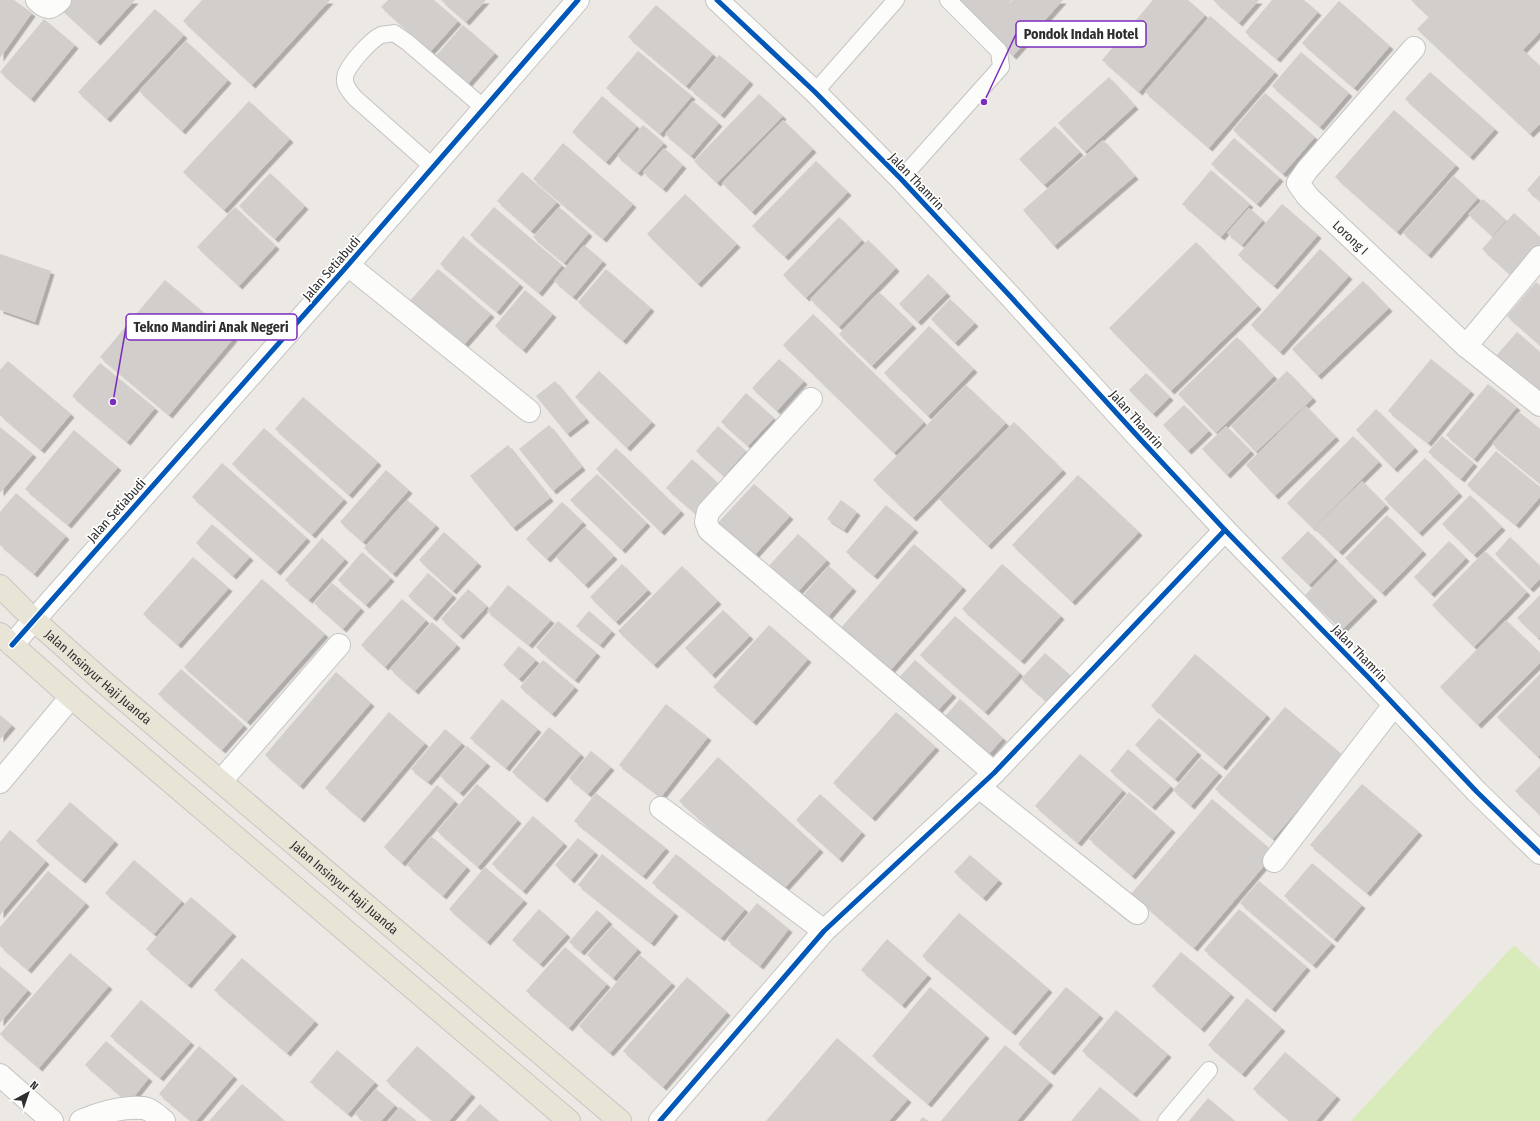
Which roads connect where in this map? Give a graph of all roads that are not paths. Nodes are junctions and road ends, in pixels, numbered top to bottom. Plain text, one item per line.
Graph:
1 (37, 0) edge
2 (60, 0) edge
3 (578, 0) edge
4 (717, 0) edge
5 (896, 0) edge
6 (948, 0) edge
7 (1414, 48) dead end
8 (815, 92) junction
9 (484, 108) junction
10 (433, 167) junction
11 (901, 179) junction
12 (1540, 258) edge
13 (348, 265) junction
14 (1466, 346) junction
15 (811, 399) dead end
16 (1540, 404) edge
17 (529, 411) dead end
18 (1226, 530) junction
19 (0, 586) edge
20 (34, 620) junction
21 (6, 639) edge
22 (339, 646) dead end
23 (71, 697) junction
24 (1394, 705) junction
25 (987, 780) junction
26 (0, 782) edge
27 (221, 782) junction
28 (661, 808) dead end
29 (1540, 853) edge
30 (1274, 862) dead end
31 (1137, 913) dead end
32 (824, 931) junction
33 (1209, 1070) dead end
34 (0, 1075) edge
35 (52, 1121) edge
36 (82, 1121) edge
37 (164, 1121) edge
38 (568, 1121) edge
39 (620, 1121) edge
40 (660, 1121) edge
41 (1166, 1121) edge

1 - 2 street
3 - 9 street, Jalan Setiabudi
4 - 8 street, Jalan Thamrin
5 - 8 lane
6 - 11 lane
7 - 14 street, Lorong I
8 - 11 street, Jalan Thamrin
9 - 10 street, Jalan Setiabudi
9 - 10 lane
10 - 13 street, Jalan Setiabudi
11 - 18 street, Jalan Thamrin
12 - 14 street
13 - 17 street
13 - 20 street, Jalan Setiabudi
14 - 16 street, Lorong I
15 - 25 street
18 - 24 street, Jalan Thamrin
18 - 25 street
19 - 20 main road
20 - 21 street, Jalan Insinyur Haji Juanda
20 - 27 main road, Jalan Insinyur Haji Juanda
21 - 23 main road, Jalan Insinyur Haji Juanda
22 - 27 street
23 - 26 street
23 - 38 main road, Jalan Insinyur Haji Juanda
24 - 29 street, Jalan Thamrin
24 - 30 street
25 - 31 street
25 - 32 street
27 - 39 main road, Jalan Insinyur Haji Juanda
28 - 32 street
32 - 40 street
33 - 41 lane
34 - 35 street
36 - 37 street

